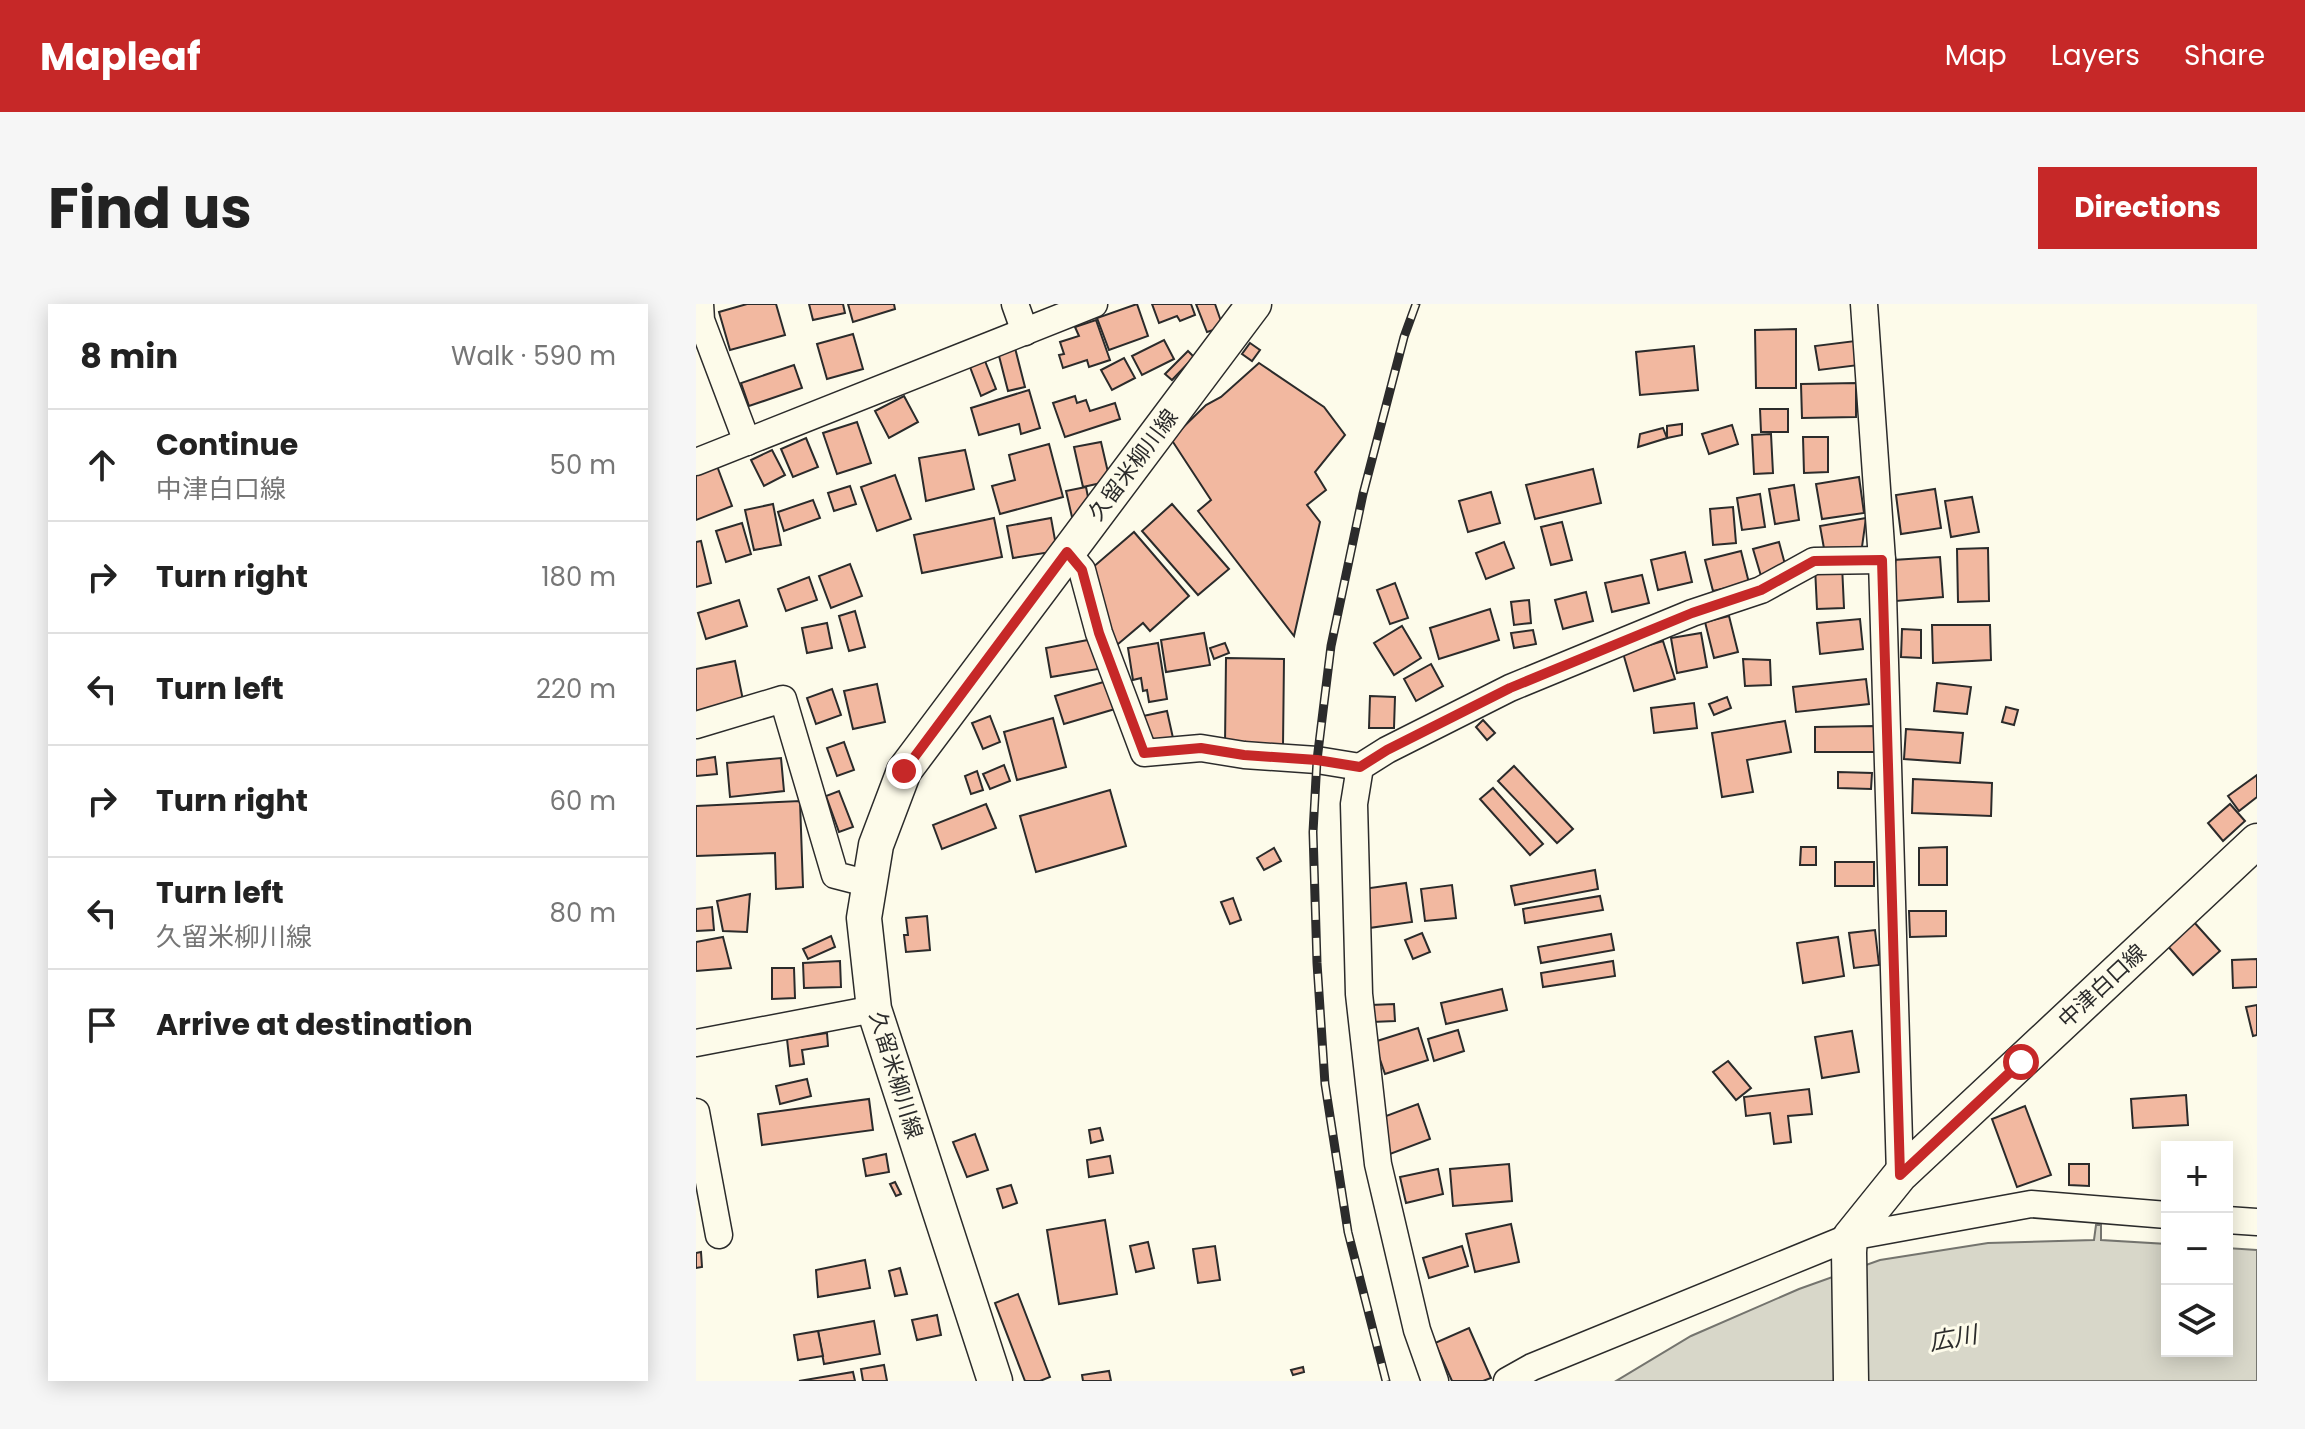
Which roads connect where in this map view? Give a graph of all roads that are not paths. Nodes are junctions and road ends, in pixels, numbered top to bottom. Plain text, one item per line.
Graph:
1 (700, 304) edge
2 (1015, 304) edge
3 (1094, 304) edge
4 (1254, 304) edge
5 (1864, 304) edge
6 (1025, 332) junction
7 (747, 442) junction
8 (696, 462) edge
9 (1067, 552) junction
10 (1882, 560) junction
11 (696, 725) edge
12 (1360, 767) junction
13 (2257, 841) edge
14 (870, 884) junction
15 (874, 1009) junction
16 (696, 1043) edge
17 (696, 1112) edge
18 (1900, 1175) junction
19 (2161, 1215) edge
20 (2233, 1220) edge
21 (2257, 1222) edge
22 (719, 1235) dead end
23 (1850, 1244) junction
24 (995, 1381) edge
25 (1435, 1381) edge
26 (1507, 1381) edge
27 (1851, 1381) edge

1 - 7 street
2 - 6 street
3 - 6 street
4 - 9 main road, 久留米柳川線
5 - 10 street
6 - 7 street
7 - 8 street
9 - 12 street
9 - 14 main road, 久留米柳川線
10 - 12 street
10 - 18 street
11 - 14 street
12 - 25 street
13 - 18 main road, 中津白口線
14 - 15 main road, 久留米柳川線
15 - 16 street
15 - 24 main road, 久留米柳川線
17 - 22 street
18 - 23 main road, 中津白口線
19 - 23 street
20 - 21 street
23 - 26 street
23 - 27 main road

